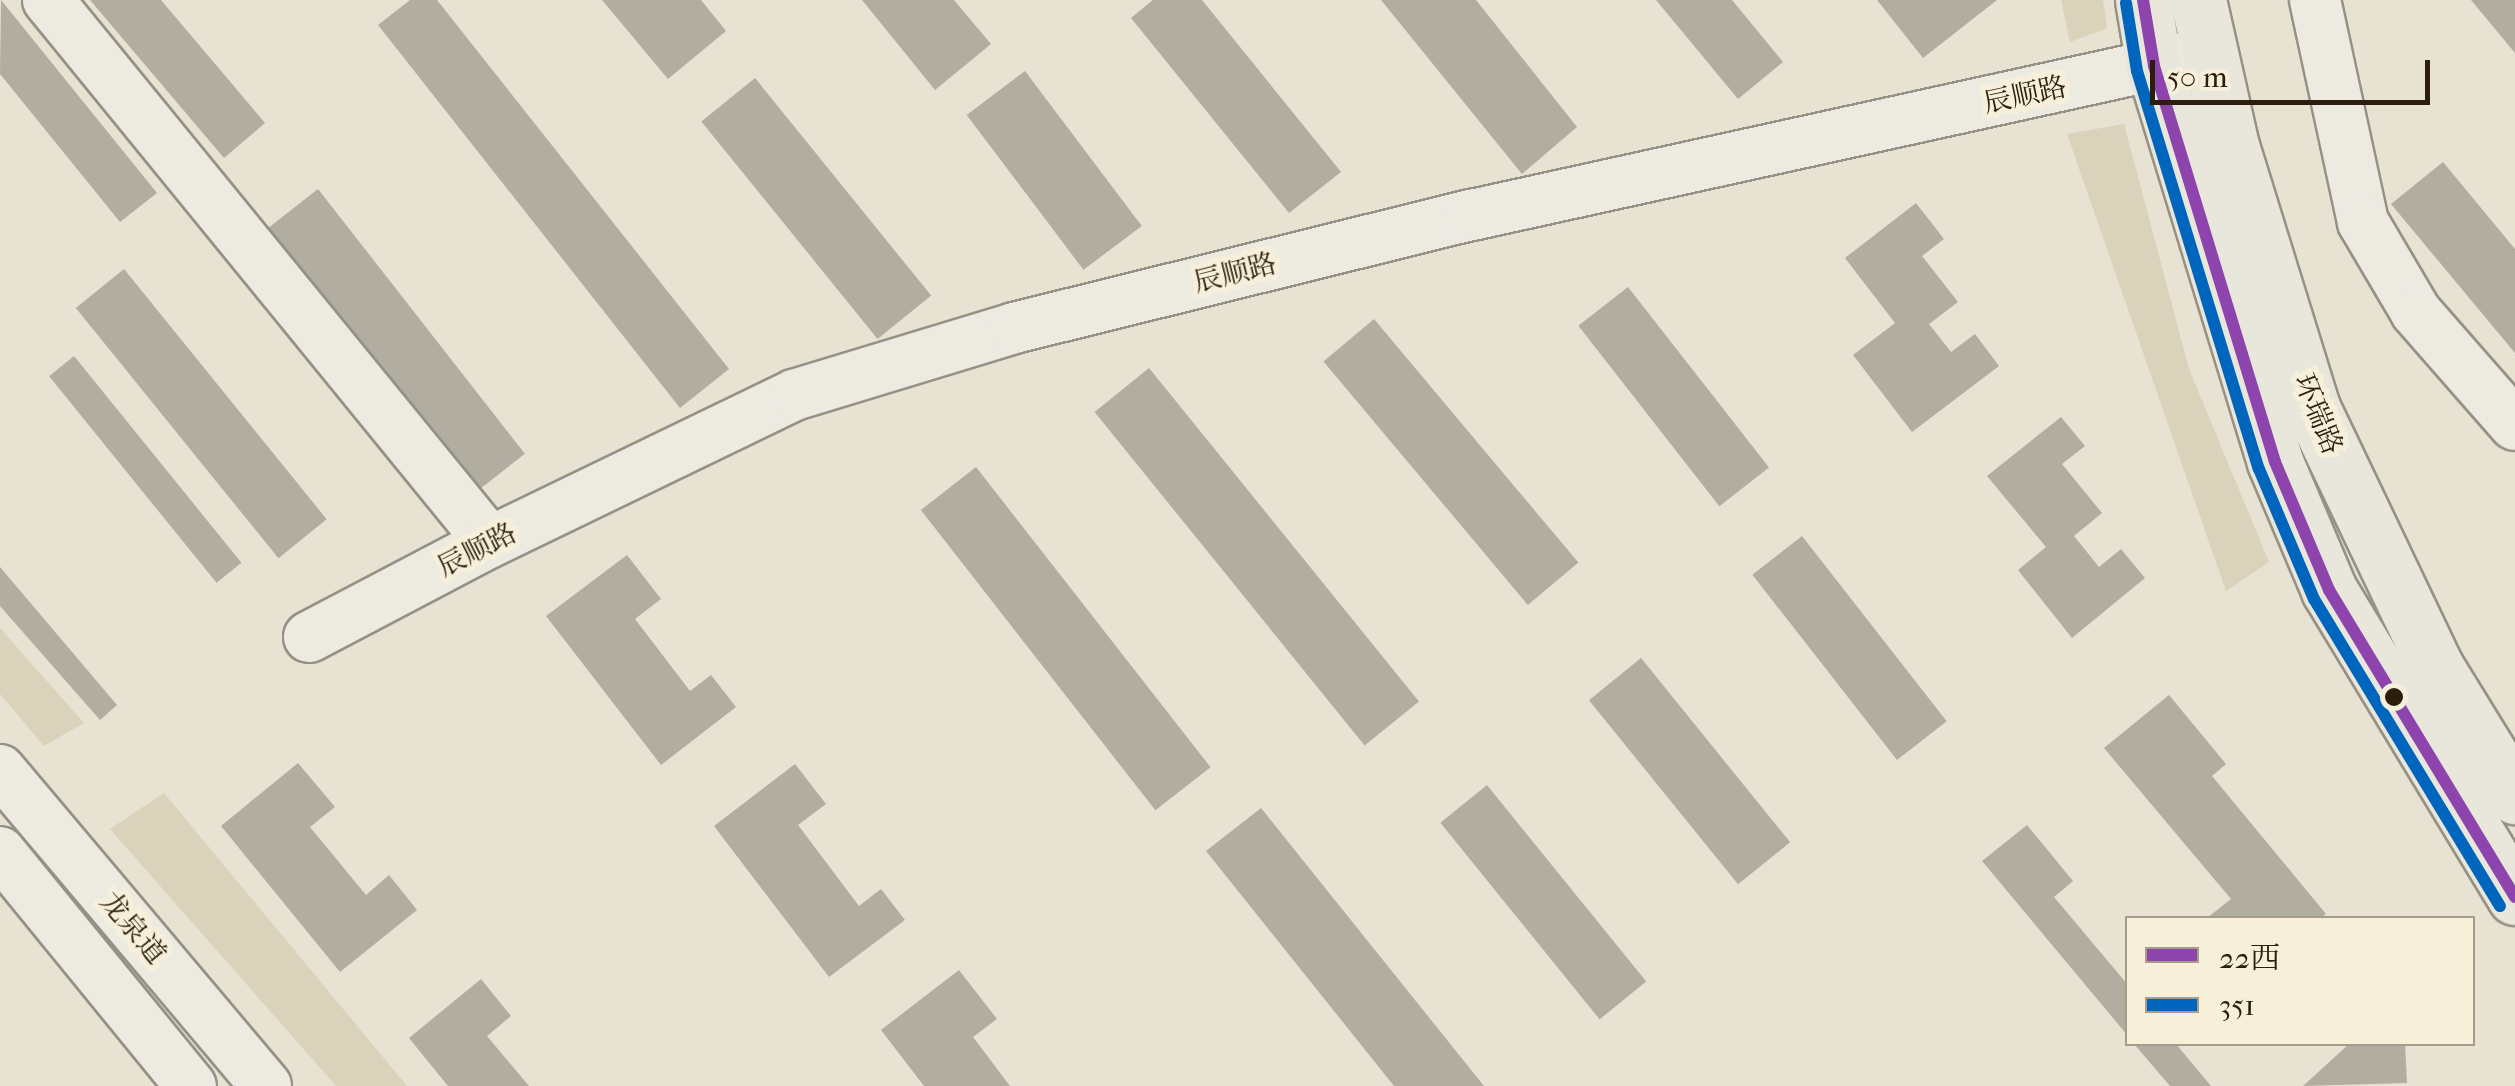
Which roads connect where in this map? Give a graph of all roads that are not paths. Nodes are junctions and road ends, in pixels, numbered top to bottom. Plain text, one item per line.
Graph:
1 (48, 0) edge
2 (2144, 0) edge
3 (2198, 0) edge
4 (2315, 0) edge
5 (2209, 53) junction
6 (2154, 66) junction
7 (2515, 425) edge
8 (490, 542) junction
9 (309, 637) dead end
10 (0, 770) edge
11 (2515, 796) edge
12 (0, 852) edge
13 (2515, 897) edge
14 (190, 1086) edge
15 (266, 1086) edge

1 - 8 street
2 - 6 main road, 环瑞路
3 - 5 main road, 环瑞路
4 - 7 street
5 - 6 street, 辰顺路
5 - 11 main road, 环瑞路
6 - 8 street, 辰顺路
6 - 13 main road, 环瑞路
8 - 9 street, 辰顺路
10 - 15 street, 龙泉道
12 - 14 street, 龙泉道

